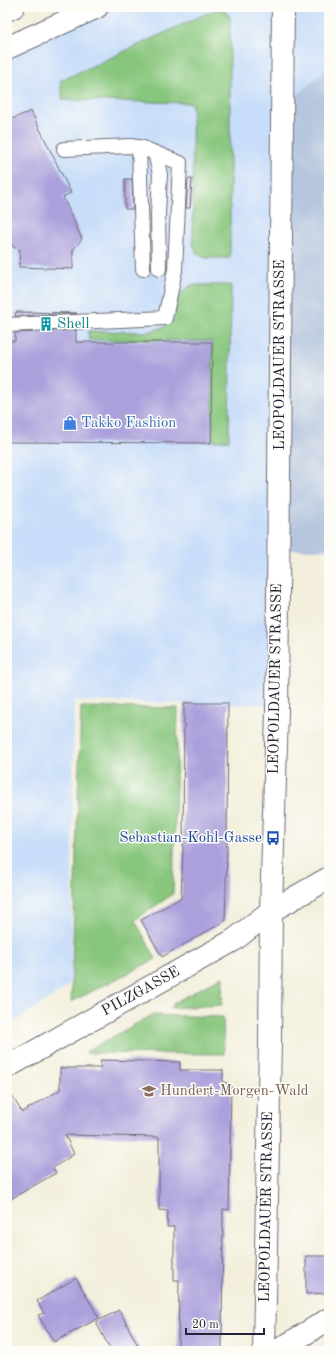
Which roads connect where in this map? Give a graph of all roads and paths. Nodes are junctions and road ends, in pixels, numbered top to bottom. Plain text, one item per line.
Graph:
1 (14, 7) edge
2 (97, 7) edge
3 (283, 7) edge
4 (7, 10) edge
5 (7, 48) edge
6 (139, 147) junction
7 (64, 148) dead end
8 (155, 153) junction
9 (143, 269) dead end
10 (159, 269) dead end
11 (7, 326) edge
12 (329, 878) edge
13 (271, 911) junction
14 (7, 1067) edge
15 (329, 1319) edge
16 (264, 1351) edge
17 (277, 1351) edge

1 - 4 main road
2 - 5 main road
3 - 13 main road, LEOPOLDAUER STRASSE
6 - 7 lane
6 - 8 lane
6 - 9 lane
8 - 10 lane
8 - 11 lane
12 - 13 main road
13 - 14 main road, PILZGASSE
13 - 16 main road, LEOPOLDAUER STRASSE
15 - 17 main road

